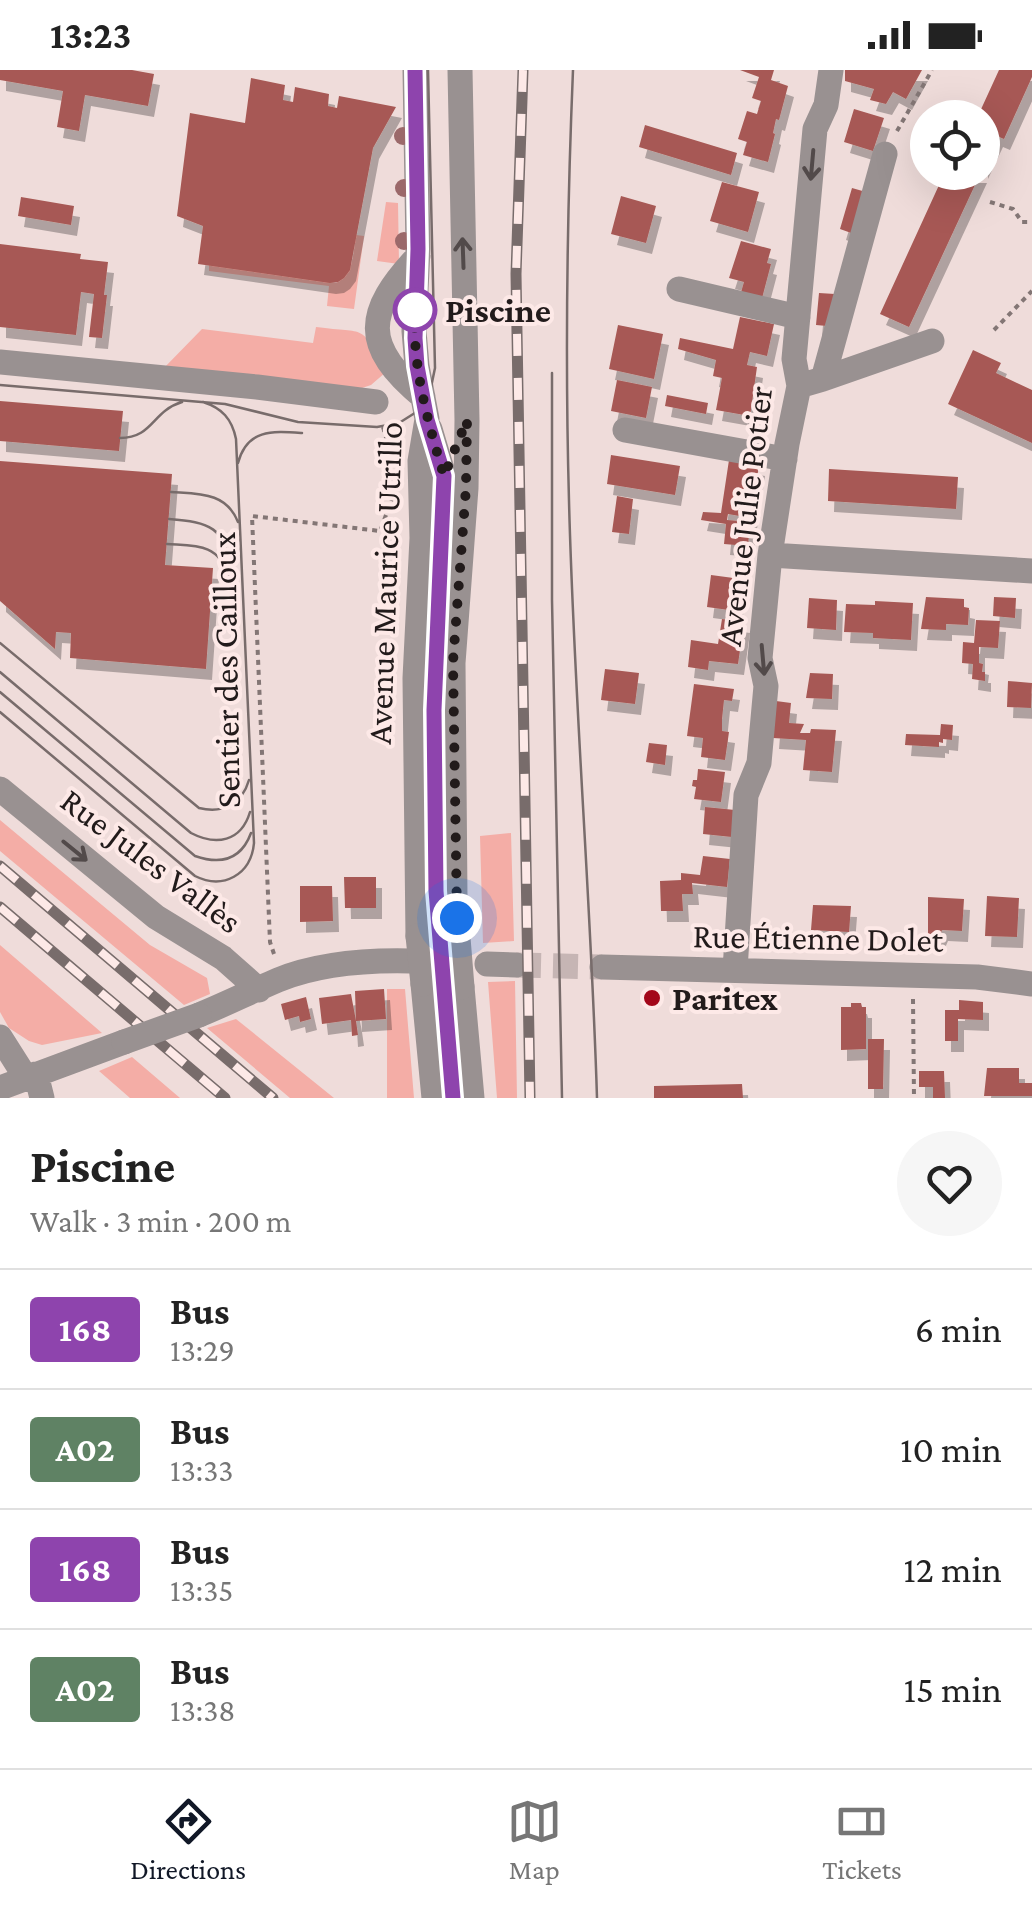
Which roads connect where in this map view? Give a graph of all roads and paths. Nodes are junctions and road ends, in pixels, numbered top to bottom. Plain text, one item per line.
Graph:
1 (416, 70) edge
2 (460, 70) edge
3 (831, 70) edge
4 (932, 70) edge
5 (884, 154) joint
6 (990, 202) dead end
7 (1032, 222) edge
8 (418, 256) junction
9 (679, 289) dead end
10 (1032, 291) edge
11 (798, 318) junction
12 (994, 330) dead end
13 (932, 341) dead end
14 (0, 362) edge
15 (811, 383) junction
16 (376, 402) joint
17 (425, 408) junction
18 (467, 420) junction
19 (626, 430) dead end
20 (785, 459) junction
21 (401, 467) dead end
22 (444, 476) junction
23 (397, 484) dead end
24 (770, 555) junction
25 (1032, 572) edge
26 (0, 789) edge
27 (439, 937) junction
28 (487, 964) dead end
29 (516, 965) tunnel mouth
30 (602, 967) tunnel mouth
31 (735, 970) junction
32 (913, 974) junction
33 (435, 980) junction
34 (270, 984) junction
35 (1032, 984) edge
36 (0, 1037) edge
37 (35, 1083) edge
38 (0, 1088) edge
39 (434, 1098) edge
40 (453, 1098) edge
41 (472, 1098) edge
42 (914, 1098) edge

1 - 8 street, Avenue Maurice Utrillo
18 -> 2 street, Avenue Maurice Utrillo
3 -> 11 street, Avenue Julie Potier
4 - 5 path
5 - 15 street
6 - 7 path
8 - 17 street, Avenue Maurice Utrillo
8 - 17 street
9 - 11 street
10 - 12 path
11 - 15 street, Avenue Julie Potier
13 - 15 street
14 - 16 street
15 - 20 street, Avenue Julie Potier
16 - 21 path
17 - 22 street
17 - 27 street, Avenue Maurice Utrillo
18 - 22 street
18 - 27 street, Avenue Maurice Utrillo
19 - 20 street
20 - 24 street, Avenue Julie Potier
22 - 27 street
23 - 34 path, Sentier des Cailloux
24 - 25 street
24 -> 31 street, Avenue Julie Potier
26 -> 34 street, Rue Jules Vallès
27 - 33 street, bridge
28 - 29 street
30 - 31 street, Rue Étienne Dolet
31 - 32 street, Rue Étienne Dolet
32 - 35 street, Rue Étienne Dolet
32 - 42 path
33 - 34 street
33 - 39 street
33 - 40 street
33 - 41 street
34 - 37 street, bridge
36 - 37 street
37 - 38 street

